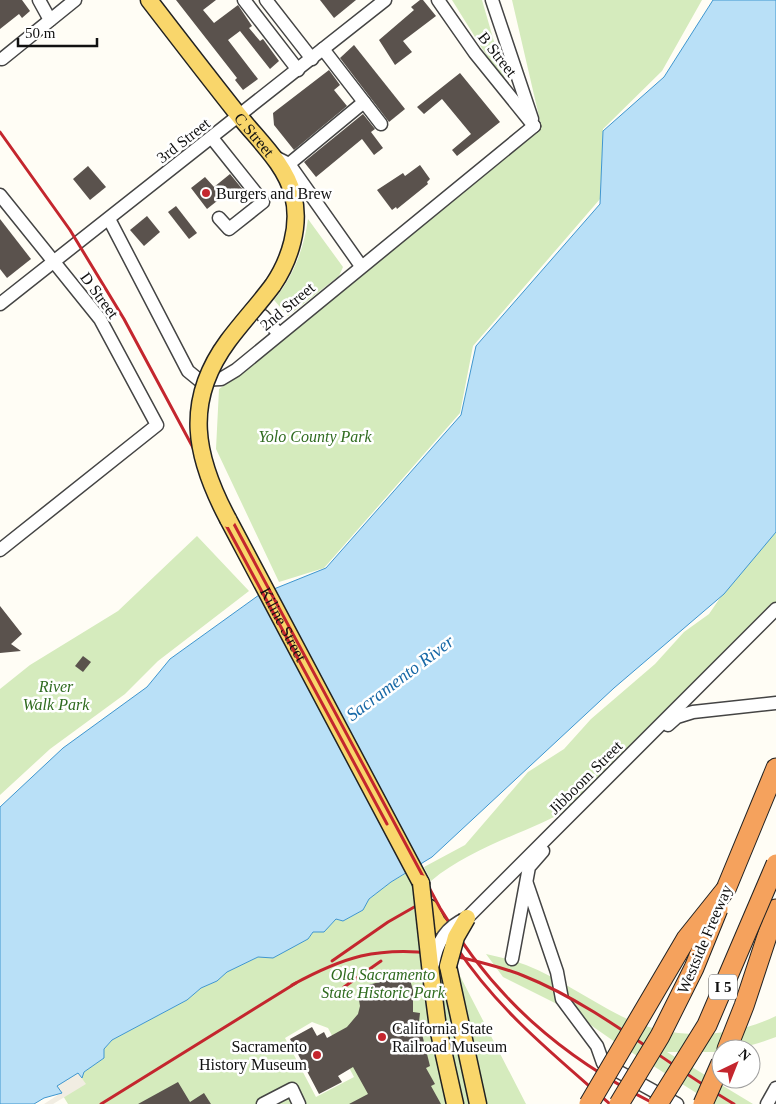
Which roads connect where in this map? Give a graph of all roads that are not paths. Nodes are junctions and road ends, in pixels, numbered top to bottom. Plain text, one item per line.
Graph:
1 (39, 0) edge
2 (75, 0) edge
3 (149, 0) edge
4 (244, 0) edge
5 (266, 0) edge
6 (385, 0) edge
7 (438, 0) edge
8 (492, 0) edge
9 (50, 20) junction
10 (324, 49) junction
11 (312, 58) junction
12 (2, 59) dead end
13 (298, 70) junction
14 (364, 102) junction
15 (240, 116) junction
16 (381, 124) dead end
17 (534, 126) junction
18 (212, 138) junction
19 (270, 154) junction
20 (289, 164) junction
21 (0, 195) edge
22 (219, 218) dead end
23 (109, 219) junction
24 (55, 261) junction
25 (361, 266) junction
26 (0, 304) edge
27 (263, 316) dead end
28 (279, 334) junction
29 (0, 550) edge
30 (776, 609) edge
31 (776, 704) edge
32 (776, 768) edge
33 (776, 864) edge
34 (421, 883) junction
35 (527, 883) junction
36 (726, 889) junction
37 (776, 909) edge
38 (467, 918) junction
39 (446, 932) junction
40 (512, 958) dead end
41 (448, 966) junction
42 (431, 974) junction
43 (731, 1039) edge
44 (711, 1086) edge
45 (776, 1088) edge
46 (263, 1104) edge
47 (299, 1104) edge
48 (455, 1104) edge
49 (478, 1104) edge
50 (589, 1104) edge
51 (619, 1104) edge
52 (658, 1104) edge
53 (677, 1104) edge
54 (703, 1104) edge
55 (767, 1104) edge

1 - 9 street
2 - 9 street
3 - 15 main road, C Street
4 - 13 street
5 - 11 street
6 - 10 street, 3rd Street
7 - 17 street, B Street
8 - 17 street
9 - 12 street
10 - 11 street, 3rd Street
10 - 14 street
11 - 13 street, 3rd Street
13 - 15 street, 3rd Street
14 - 16 street
14 - 20 street
15 - 18 street, 3rd Street
15 - 19 main road, C Street
17 - 25 street, 2nd Street
18 - 22 street
18 - 23 street, 3rd Street
19 - 20 street, C Street
19 - 34 main road, Kiline Street, bridge
20 - 25 street, C Street
21 - 24 street, D Street
23 - 24 street, 3rd Street
23 - 28 street, 2nd Street
24 - 26 street, 3rd Street
24 - 29 street, D Street
25 - 28 street, 2nd Street
27 - 28 street
30 - 38 street, Jibboom Street
31 - 35 street
32 - 36 highway, Westside Freeway / I 5
33 - 52 highway, I 5, bridge
34 - 39 main road, Kiline Street, bridge
34 - 42 main road, bridge
35 - 40 street
35 - 53 street
36 - 50 highway, bridge
36 - 51 highway, Westside Freeway / I 5, bridge
37 - 43 highway
38 - 39 street, Jibboom Street, bridge
38 - 41 main road, bridge
39 - 41 main road, bridge
39 - 42 street, Jibboom Street, bridge
41 - 49 main road
42 - 48 main road
44 - 54 highway, bridge
45 - 55 street
46 - 47 street

